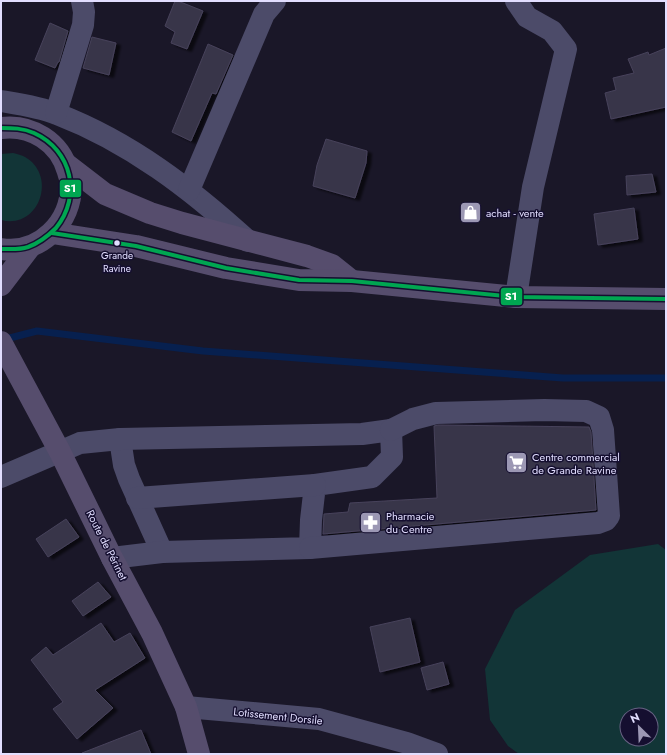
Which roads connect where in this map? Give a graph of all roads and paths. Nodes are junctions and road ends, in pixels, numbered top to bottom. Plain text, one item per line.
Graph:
1 (82, 1) edge
2 (275, 1) edge
3 (516, 1) edge
4 (1, 101) edge
5 (56, 113) junction
6 (1, 128) edge
7 (66, 164) junction
8 (189, 190) junction
9 (52, 233) junction
10 (248, 241) junction
11 (30, 247) junction
12 (1, 249) edge
13 (352, 281) junction
14 (1, 285) edge
15 (516, 297) junction
16 (666, 299) edge
17 (1, 342) edge
18 (391, 430) junction
19 (120, 439) junction
20 (60, 452) junction
21 (1, 477) edge
22 (315, 485) junction
23 (137, 498) junction
24 (310, 548) junction
25 (162, 552) junction
26 (112, 558) junction
27 (186, 707) junction
28 (198, 754) edge
29 (437, 754) edge

1 - 5 street
2 - 8 street
3 - 15 street
4 - 5 street
5 - 8 street
6 - 7 main road
7 - 9 main road
7 - 10 main road
8 - 10 street
9 - 11 main road
9 - 13 main road
10 - 13 main road
11 - 12 main road
11 - 14 main road
13 - 15 main road
15 - 16 main road
17 - 20 main road, Route de Périnet
18 - 19 street
18 - 22 street
18 - 24 street
19 - 20 street
19 - 23 street
20 - 21 street
20 - 26 main road, Route de Périnet
22 - 23 street
22 - 24 street
23 - 25 street
24 - 25 street
25 - 26 street
26 - 27 main road, Route de Périnet
27 - 28 main road, Route de Périnet
27 - 29 street, Lotissement Dorsile

